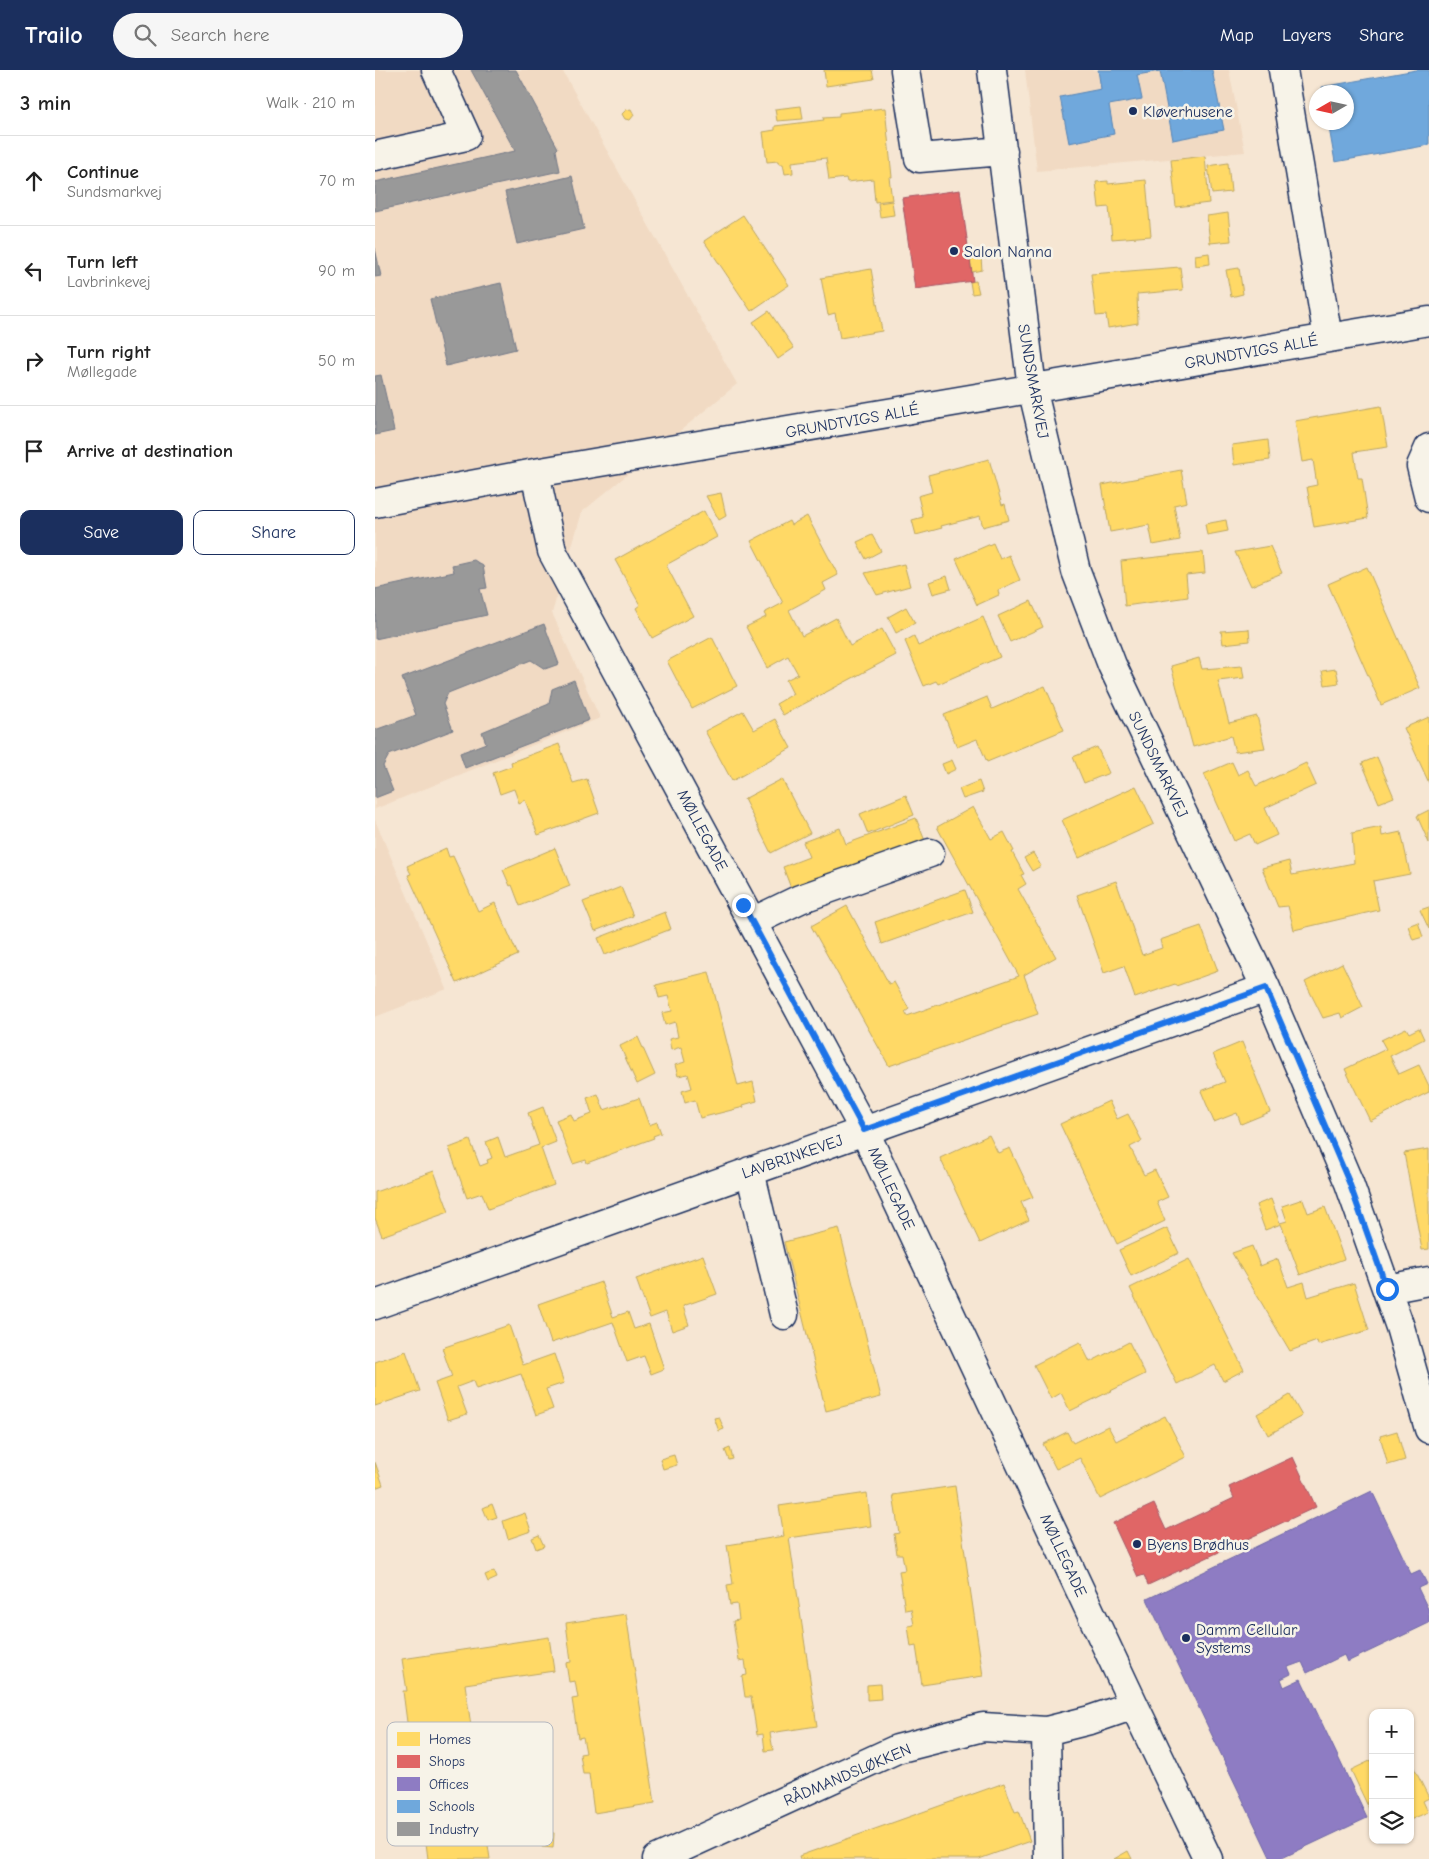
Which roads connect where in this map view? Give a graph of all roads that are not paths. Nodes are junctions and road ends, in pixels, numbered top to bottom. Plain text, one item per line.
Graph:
1 (436, 70) edge
2 (905, 70) edge
3 (992, 70) edge
4 (1283, 70) edge
5 (1003, 151) junction
6 (375, 156) edge
7 (1429, 321) edge
8 (1329, 338) junction
9 (1032, 388) junction
10 (1429, 448) edge
11 (535, 473) junction
12 (1429, 498) edge
13 (375, 503) edge
14 (931, 852) dead end
15 (752, 922) junction
16 (1266, 988) junction
17 (864, 1130) junction
18 (750, 1171) junction
19 (1429, 1280) edge
20 (1387, 1289) junction
21 (375, 1305) edge
22 (784, 1314) dead end
23 (1429, 1429) edge
24 (1134, 1705) junction
25 (1046, 1731) junction
26 (1046, 1858) edge
27 (657, 1859) edge
28 (1208, 1859) edge

1 - 6 street
2 - 5 street
3 - 5 street, SUNDSMARKVEJ
4 - 8 street, GRUNDTVIGS ALLÉ
5 - 9 street, SUNDSMARKVEJ
7 - 8 street, GRUNDTVIGS ALLÉ
8 - 9 street, GRUNDTVIGS ALLÉ
9 - 11 street, GRUNDTVIGS ALLÉ
9 - 16 street, SUNDSMARKVEJ
10 - 12 street
11 - 13 street, GRUNDTVIGS ALLÉ
11 - 15 street, MØLLEGADE
14 - 15 street
15 - 17 street, MØLLEGADE
16 - 17 street, LAVBRINKEVEJ
16 - 20 street, SUNDSMARKVEJ
17 - 18 street, LAVBRINKEVEJ
17 - 24 street, MØLLEGADE
18 - 21 street, LAVBRINKEVEJ
18 - 22 street
19 - 20 street
20 - 23 street, SUNDSMARKVEJ
24 - 25 street, RÅDMANDSLØKKEN
24 - 28 street, MØLLEGADE
25 - 26 street
25 - 27 street, RÅDMANDSLØKKEN

